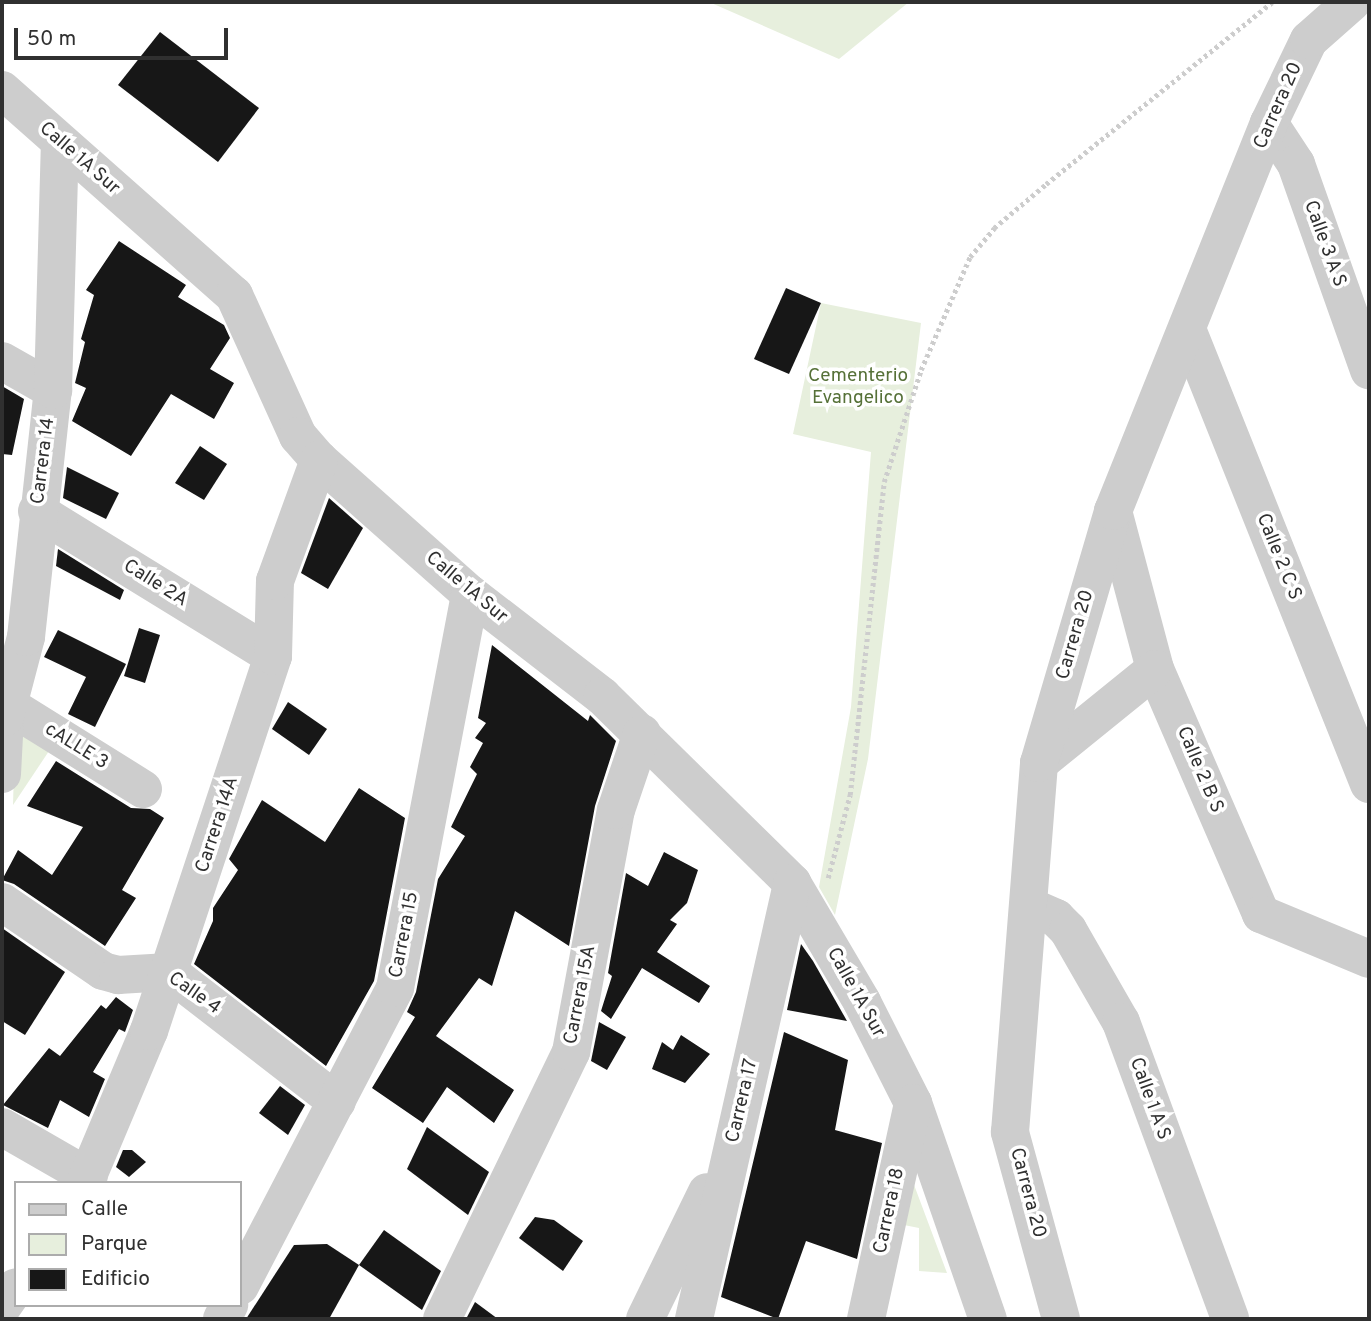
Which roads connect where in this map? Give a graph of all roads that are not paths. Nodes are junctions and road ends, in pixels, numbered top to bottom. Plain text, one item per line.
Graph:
1 (1352, 2) edge
2 (2, 89) edge
3 (1269, 123) junction
4 (60, 144) junction
5 (1186, 329) junction
6 (2, 361) edge
7 (1369, 370) edge
8 (53, 390) junction
9 (319, 460) junction
10 (37, 511) junction
11 (1113, 511) junction
12 (470, 594) junction
13 (14, 627) edge
14 (273, 656) junction
15 (1155, 669) junction
16 (8, 705) junction
17 (642, 733) junction
18 (1039, 763) junction
19 (2, 774) edge
20 (1369, 785) edge
21 (143, 789) dead end
22 (798, 894) junction
23 (2, 902) edge
24 (1029, 906) junction
25 (1367, 955) edge
26 (169, 972) junction
27 (337, 1102) junction
28 (913, 1103) junction
29 (2, 1127) edge
30 (735, 1136) junction
31 (87, 1180) edge
32 (242, 1282) edge
33 (14, 1290) edge
34 (2, 1307) edge
35 (442, 1319) edge
36 (645, 1319) edge
37 (694, 1319) edge
38 (866, 1319) edge
39 (988, 1319) edge
40 (1061, 1319) edge
41 (1230, 1319) edge

1 - 3 street, Carrera 20
2 - 4 street, Calle 1A Sur
3 - 5 street, Carrera 20
3 - 7 street, Calle 3 A S
4 - 8 street, Carrera 14
4 - 9 street, Calle 1A Sur
5 - 11 street, Carrera 20
5 - 20 street, Calle 2 C S
6 - 8 street
8 - 10 street, Carrera 14
9 - 12 street, Calle 1A Sur
9 - 14 street, Carrera 14A
10 - 13 street, Carrera 14
10 - 14 street, Calle 2A
11 - 15 street, Calle 2 B S
11 - 18 street, Carrera 20
12 - 17 street, Calle 1A Sur
12 - 27 street, Carrera 15
13 - 16 street, Carrera 14
14 - 26 street, Carrera 14A
15 - 18 street
15 - 25 street, Calle 2 B S
16 - 19 street, Carrera 14
16 - 21 street, cALLE 3
17 - 22 street, Calle 1A Sur
17 - 35 street, Carrera 15A
18 - 24 street, Carrera 20
22 - 28 street, Calle 1A Sur
22 - 30 street, Carrera 17
23 - 26 street, Calle 4
24 - 40 street, Carrera 20
24 - 41 street, Calle 1 A S
26 - 27 street, Calle 4
26 - 31 street, Carrera 14A
27 - 32 street, Carrera 15
28 - 38 street, Carrera 18
28 - 39 street
29 - 31 street
30 - 36 street
30 - 37 street, Carrera 17
33 - 34 street

